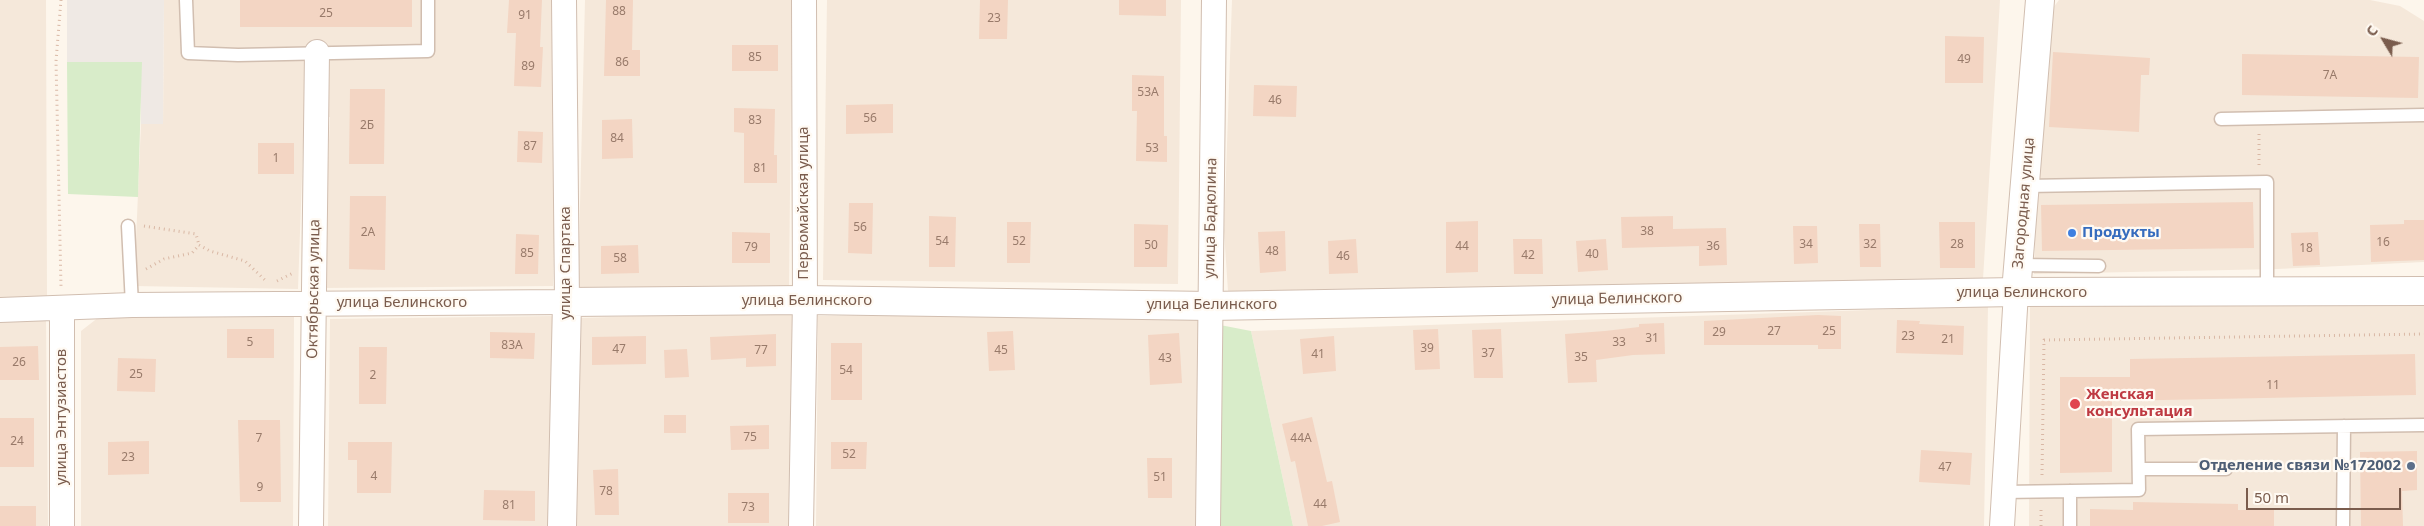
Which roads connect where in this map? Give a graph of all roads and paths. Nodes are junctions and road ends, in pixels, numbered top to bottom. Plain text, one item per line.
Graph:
1 (61, 0) edge
2 (186, 0) edge
3 (428, 0) edge
4 (564, 0) edge
5 (804, 0) edge
6 (1214, 0) edge
7 (2040, 0) edge
8 (317, 52) junction
9 (2424, 115) edge
10 (2221, 119) dead end
11 (2259, 119) junction
12 (2259, 182) junction
13 (2026, 186) junction
14 (128, 226) joint
15 (199, 245) junction
16 (2019, 265) junction
17 (2099, 266) dead end
18 (131, 274) junction
19 (2267, 290) junction
20 (2424, 290) edge
21 (2016, 292) junction
22 (805, 300) junction
23 (567, 302) junction
24 (313, 303) junction
25 (280, 304) junction
26 (132, 305) junction
27 (1210, 306) junction
28 (62, 309) junction
29 (0, 310) edge
30 (2424, 334) edge
31 (2424, 425) edge
32 (2344, 426) junction
33 (2139, 469) junction
34 (2226, 469) dead end
35 (2070, 491) junction
36 (2003, 492) junction
37 (2042, 492) junction
38 (62, 526) edge
39 (310, 526) edge
40 (562, 526) edge
41 (801, 526) edge
42 (1208, 526) edge
43 (2002, 526) edge
44 (2041, 526) edge
45 (2070, 526) edge
46 (2343, 526) edge

1 - 28 path
2 - 8 lane
3 - 8 lane
4 - 23 street, улица Спартака
5 - 22 street, Первомайская улица
6 - 27 street, улица Бадюлина
7 - 13 street, Загородная улица
8 - 24 street, Октябрьская улица
9 - 11 lane
10 - 11 lane
11 - 12 path
12 - 13 lane
12 - 19 lane
13 - 16 street, Загородная улица
14 - 15 path
14 - 18 lane
15 - 18 path
15 - 25 path
16 - 17 lane
16 - 21 street, Загородная улица
18 - 26 lane
19 - 20 street, улица Белинского
19 - 21 street, улица Белинского
21 - 27 street, улица Белинского
21 - 36 street, Загородная улица
22 - 23 street, улица Белинского
22 - 27 street, улица Белинского
22 - 41 street, Первомайская улица
23 - 24 street, улица Белинского
23 - 40 street, улица Спартака
24 - 25 street, улица Белинского
24 - 39 street, Октябрьская улица
25 - 26 street, улица Белинского
26 - 28 street, улица Белинского
27 - 42 street, улица Бадюлина
28 - 29 street, улица Белинского
28 - 38 street, улица Энтузиастов
30 - 37 path
31 - 32 lane
32 - 33 lane
32 - 46 lane
33 - 34 lane
33 - 35 lane
35 - 37 lane
35 - 45 lane
36 - 37 lane
36 - 43 street, Загородная улица
37 - 44 path

